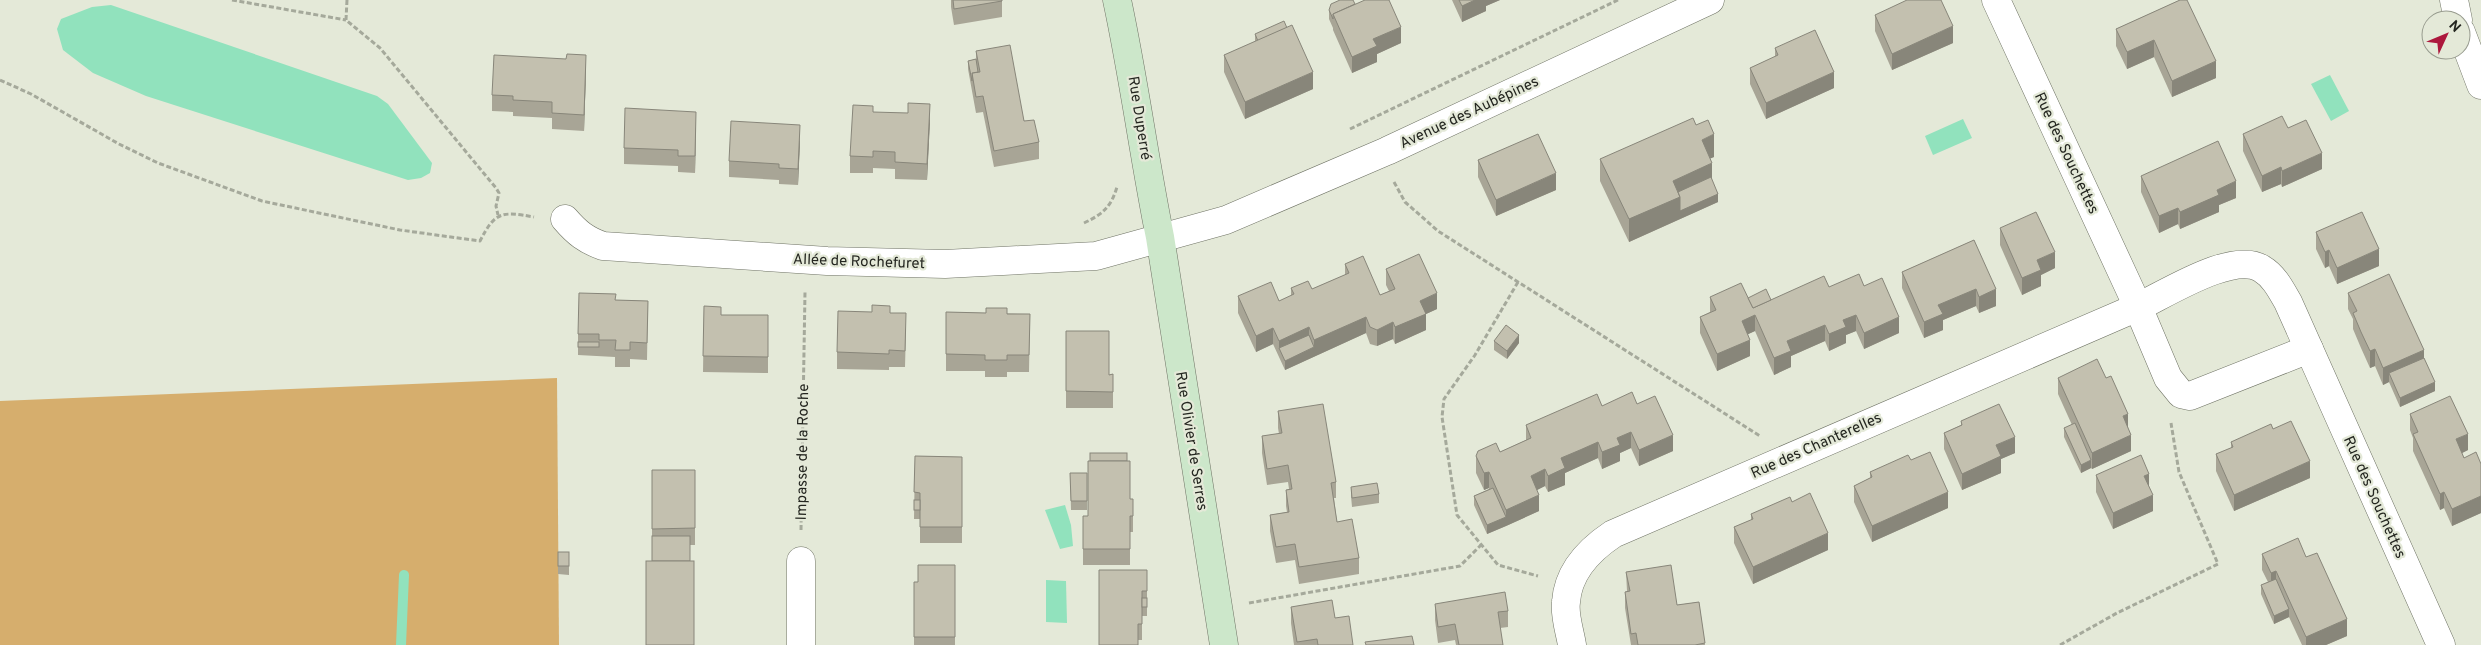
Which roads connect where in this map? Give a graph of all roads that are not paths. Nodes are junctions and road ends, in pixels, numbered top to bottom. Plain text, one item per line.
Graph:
1 (1117, 0) edge
2 (1710, 0) edge
3 (1996, 0) edge
4 (2471, 58) edge
5 (2481, 85) edge
6 (565, 220) road end
7 (1160, 237) junction
8 (2138, 307) junction
9 (2309, 349) junction
10 (801, 561) road end
11 (801, 645) edge
12 (1224, 645) edge
13 (1572, 645) edge
14 (2441, 645) edge

1 - 7 street, Rue Duperré
2 - 7 street, Avenue des Aubépines
3 - 8 street, Rue des Souchettes
4 - 5 street
6 - 7 street, Allée de Rochefuret
7 - 12 street, Rue Olivier de Serres
8 - 9 street, Rue des Souchettes
8 - 9 street, Rue des Souchettes
8 - 13 street, Rue des Chanterelles
9 - 14 street, Rue des Souchettes
10 - 11 street

